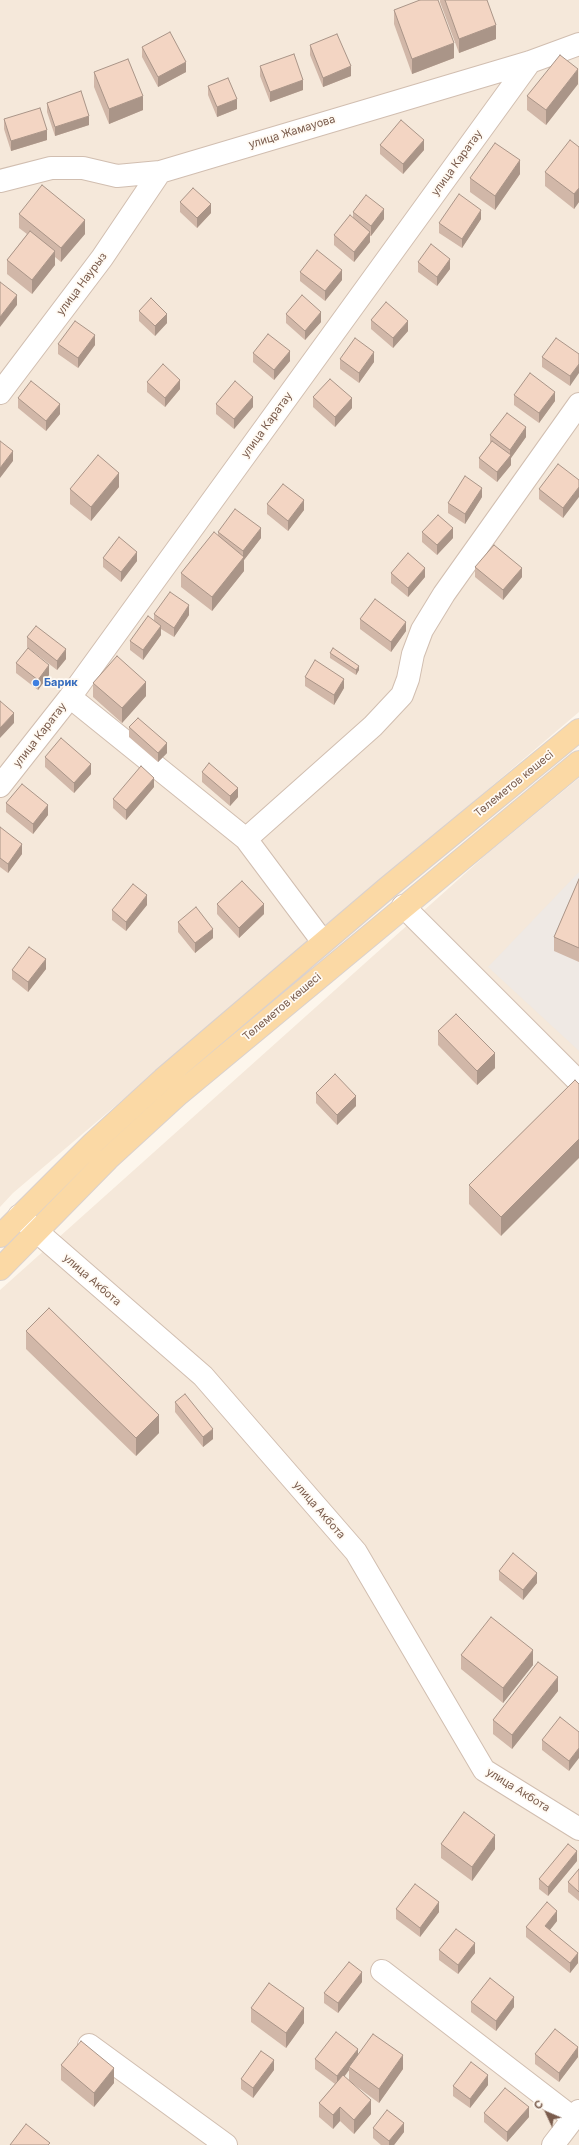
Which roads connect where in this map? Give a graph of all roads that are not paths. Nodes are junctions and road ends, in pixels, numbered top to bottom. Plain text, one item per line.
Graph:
1 (579, 44) edge
2 (530, 62) junction
3 (160, 172) junction
4 (0, 181) edge
5 (0, 393) edge
6 (579, 404) edge
7 (70, 696) junction
8 (579, 730) edge
9 (579, 762) edge
10 (0, 786) edge
11 (246, 839) junction
12 (403, 906) junction
13 (323, 942) junction
14 (579, 1082) edge
15 (19, 1216) junction
16 (37, 1231) junction
17 (0, 1236) edge
18 (0, 1269) edge
19 (579, 1829) edge
20 (382, 1971) dead end
21 (89, 2046) edge
22 (576, 2115) edge
23 (226, 2145) edge
24 (553, 2145) edge

1 - 2 street, улица Жамауова
2 - 3 street, улица Жамауова
2 - 7 street, улица Каратау
3 - 4 street, улица Жамауова
3 - 5 street, улица Наурыз
6 - 11 street
7 - 10 street, улица Каратау
7 - 11 street
8 - 13 main road, Төлеметов көшесі
9 - 12 main road, Төлеметов көшесі
11 - 13 street
12 - 14 street
12 - 16 main road, Төлеметов көшесі
13 - 15 main road, Төлеметов көшесі
15 - 16 street, улица Акбота
15 - 17 main road, Төлеметов көшесі
16 - 18 main road, Төлеметов көшесі
16 - 19 street, улица Акбота
20 - 22 street
21 - 23 street
22 - 24 street

